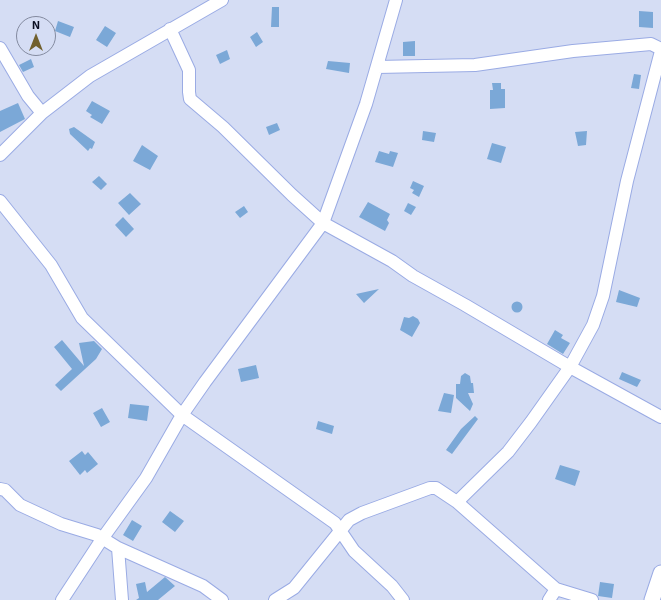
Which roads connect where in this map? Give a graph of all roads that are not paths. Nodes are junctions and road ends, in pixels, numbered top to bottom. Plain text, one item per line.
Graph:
1 (222, 0) edge
2 (396, 0) edge
3 (170, 29) junction
4 (0, 48) edge
5 (661, 50) edge
6 (376, 67) junction
7 (42, 113) junction
8 (0, 156) edge
9 (0, 201) edge
10 (323, 223) junction
11 (570, 367) junction
12 (182, 415) junction
13 (661, 417) edge
14 (0, 489) edge
15 (457, 502) junction
16 (341, 530) junction
17 (102, 539) junction
18 (118, 548) junction
19 (661, 573) edge
20 (556, 589) junction
21 (62, 600) edge
22 (122, 600) edge
23 (222, 600) edge
24 (275, 600) edge
25 (403, 600) edge
26 (549, 600) edge
27 (592, 600) edge
28 (652, 600) edge

1 - 3 street
2 - 6 street
3 - 7 street
3 - 10 street
4 - 7 street
5 - 6 street
5 - 11 street
6 - 10 street
7 - 8 street
9 - 12 street
10 - 11 street
10 - 12 street
11 - 13 street
11 - 15 street
12 - 16 street
12 - 17 street
14 - 17 street
15 - 16 street
15 - 20 street
16 - 24 street
16 - 25 street
17 - 18 street
17 - 21 street
18 - 22 street
18 - 23 street
19 - 28 street
20 - 26 street
20 - 27 street

